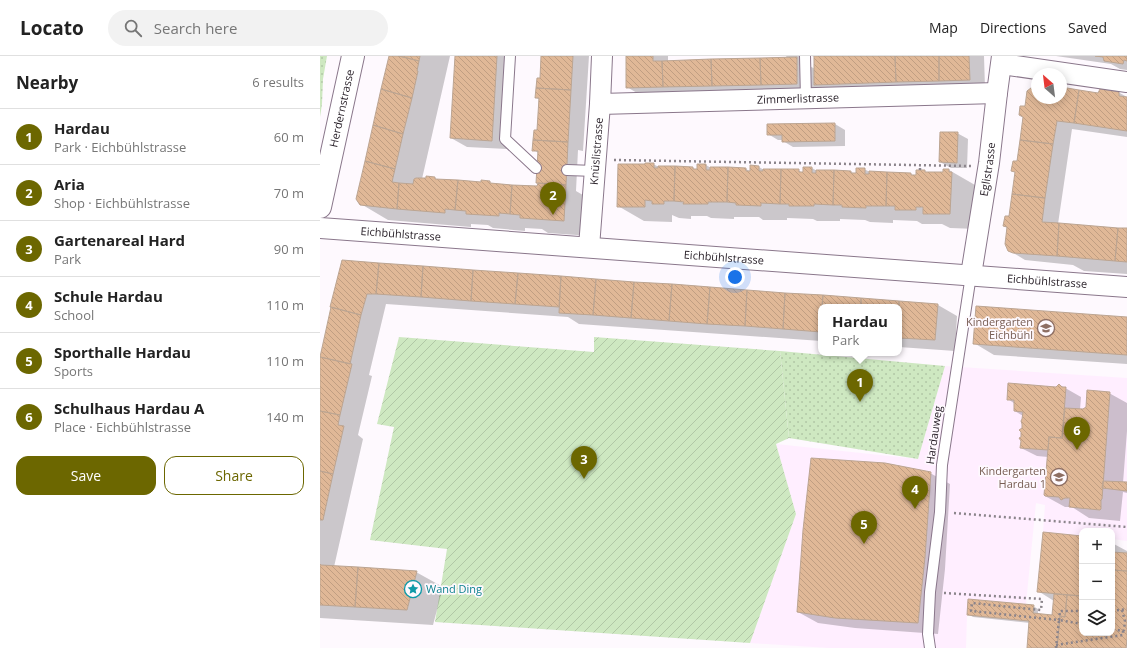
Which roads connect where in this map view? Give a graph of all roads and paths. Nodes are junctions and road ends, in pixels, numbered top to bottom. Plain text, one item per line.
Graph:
1 (353, 56) edge
2 (510, 56) edge
3 (602, 56) edge
4 (805, 56) edge
5 (1002, 60) edge
6 (1127, 82) edge
7 (997, 93) junction
8 (806, 99) junction
9 (600, 104) junction
10 (613, 160) dead end
11 (808, 163) junction
12 (860, 164) junction
13 (981, 164) junction
14 (920, 165) junction
15 (808, 167) dead end
16 (536, 168) dead end
17 (860, 168) dead end
18 (567, 170) dead end
19 (920, 170) dead end
20 (595, 171) junction
21 (320, 207) edge
22 (320, 228) edge
23 (589, 247) junction
24 (971, 275) junction
25 (1127, 287) edge
26 (940, 512) junction
27 (1127, 527) edge
28 (930, 592) junction
29 (1127, 609) edge
30 (1122, 610) junction
31 (1079, 611) edge
32 (1115, 611) edge
33 (1059, 620) junction
34 (1079, 623) edge
35 (1115, 630) edge
36 (1123, 631) junction
37 (1056, 646) edge
38 (930, 648) edge

1 - 21 street, Herdernstrasse
2 - 16 lane
3 - 9 street, Knüslistrasse
4 - 8 lane
5 - 6 street, Eglistrasse
5 - 7 street, Eglistrasse
7 - 8 street, Zimmerlistrasse
7 - 13 street, Eglistrasse
8 - 9 street, Zimmerlistrasse
9 - 20 street, Knüslistrasse
10 - 11 path
11 - 12 path
11 - 15 path
12 - 14 path
12 - 17 path
13 - 14 path
13 - 24 street, Eglistrasse
14 - 19 path
18 - 20 lane
20 - 23 street, Knüslistrasse
22 - 23 street, Eichbühlstrasse
23 - 24 street, Eichbühlstrasse
24 - 25 street, Eichbühlstrasse
24 - 26 lane, Hardauweg
26 - 27 path
26 - 28 lane, Hardauweg
28 - 33 path
28 - 38 lane, Hardauweg
29 - 30 path
30 - 32 path
30 - 36 path
31 - 33 path
33 - 34 path
33 - 37 path
35 - 36 path
36 - 37 path

